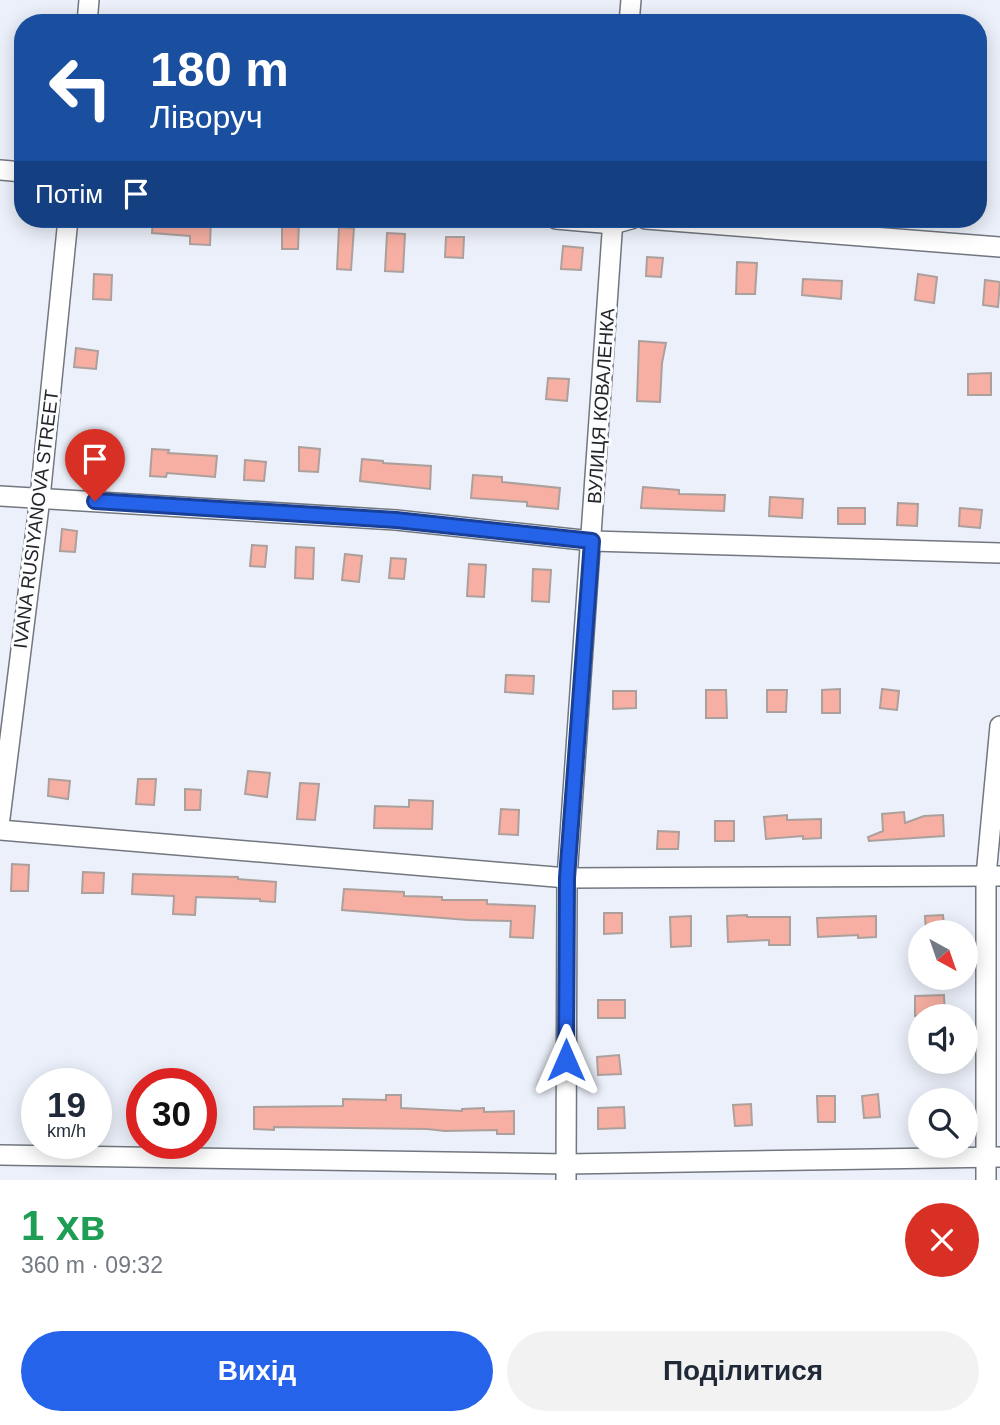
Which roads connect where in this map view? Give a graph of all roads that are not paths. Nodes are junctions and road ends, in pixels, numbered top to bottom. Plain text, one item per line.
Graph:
1 (67, 228) edge
2 (618, 228) edge
3 (760, 228) edge
4 (1000, 247) edge
5 (0, 496) edge
6 (40, 498) junction
7 (592, 541) junction
8 (1000, 553) edge
9 (1000, 726) edge
10 (0, 818) edge
11 (0, 830) edge
12 (993, 876) edge
13 (567, 878) junction
14 (0, 1155) edge
15 (993, 1157) edge
16 (566, 1172) edge
17 (986, 1180) edge

1 - 6 street, IVANA RUSIYANOVA STREET
2 - 7 street, ВУЛИЦЯ КОВАЛЕНКА
3 - 4 street
5 - 6 street
6 - 7 street
6 - 10 street, IVANA RUSIYANOVA STREET
7 - 8 street
7 - 13 street, ВУЛИЦЯ КОВАЛЕНКА
9 - 12 street
11 - 13 street
12 - 13 street
12 - 15 street
13 - 16 street, ВУЛИЦЯ КОВАЛЕНКА
14 - 16 street
15 - 16 street
15 - 17 street

